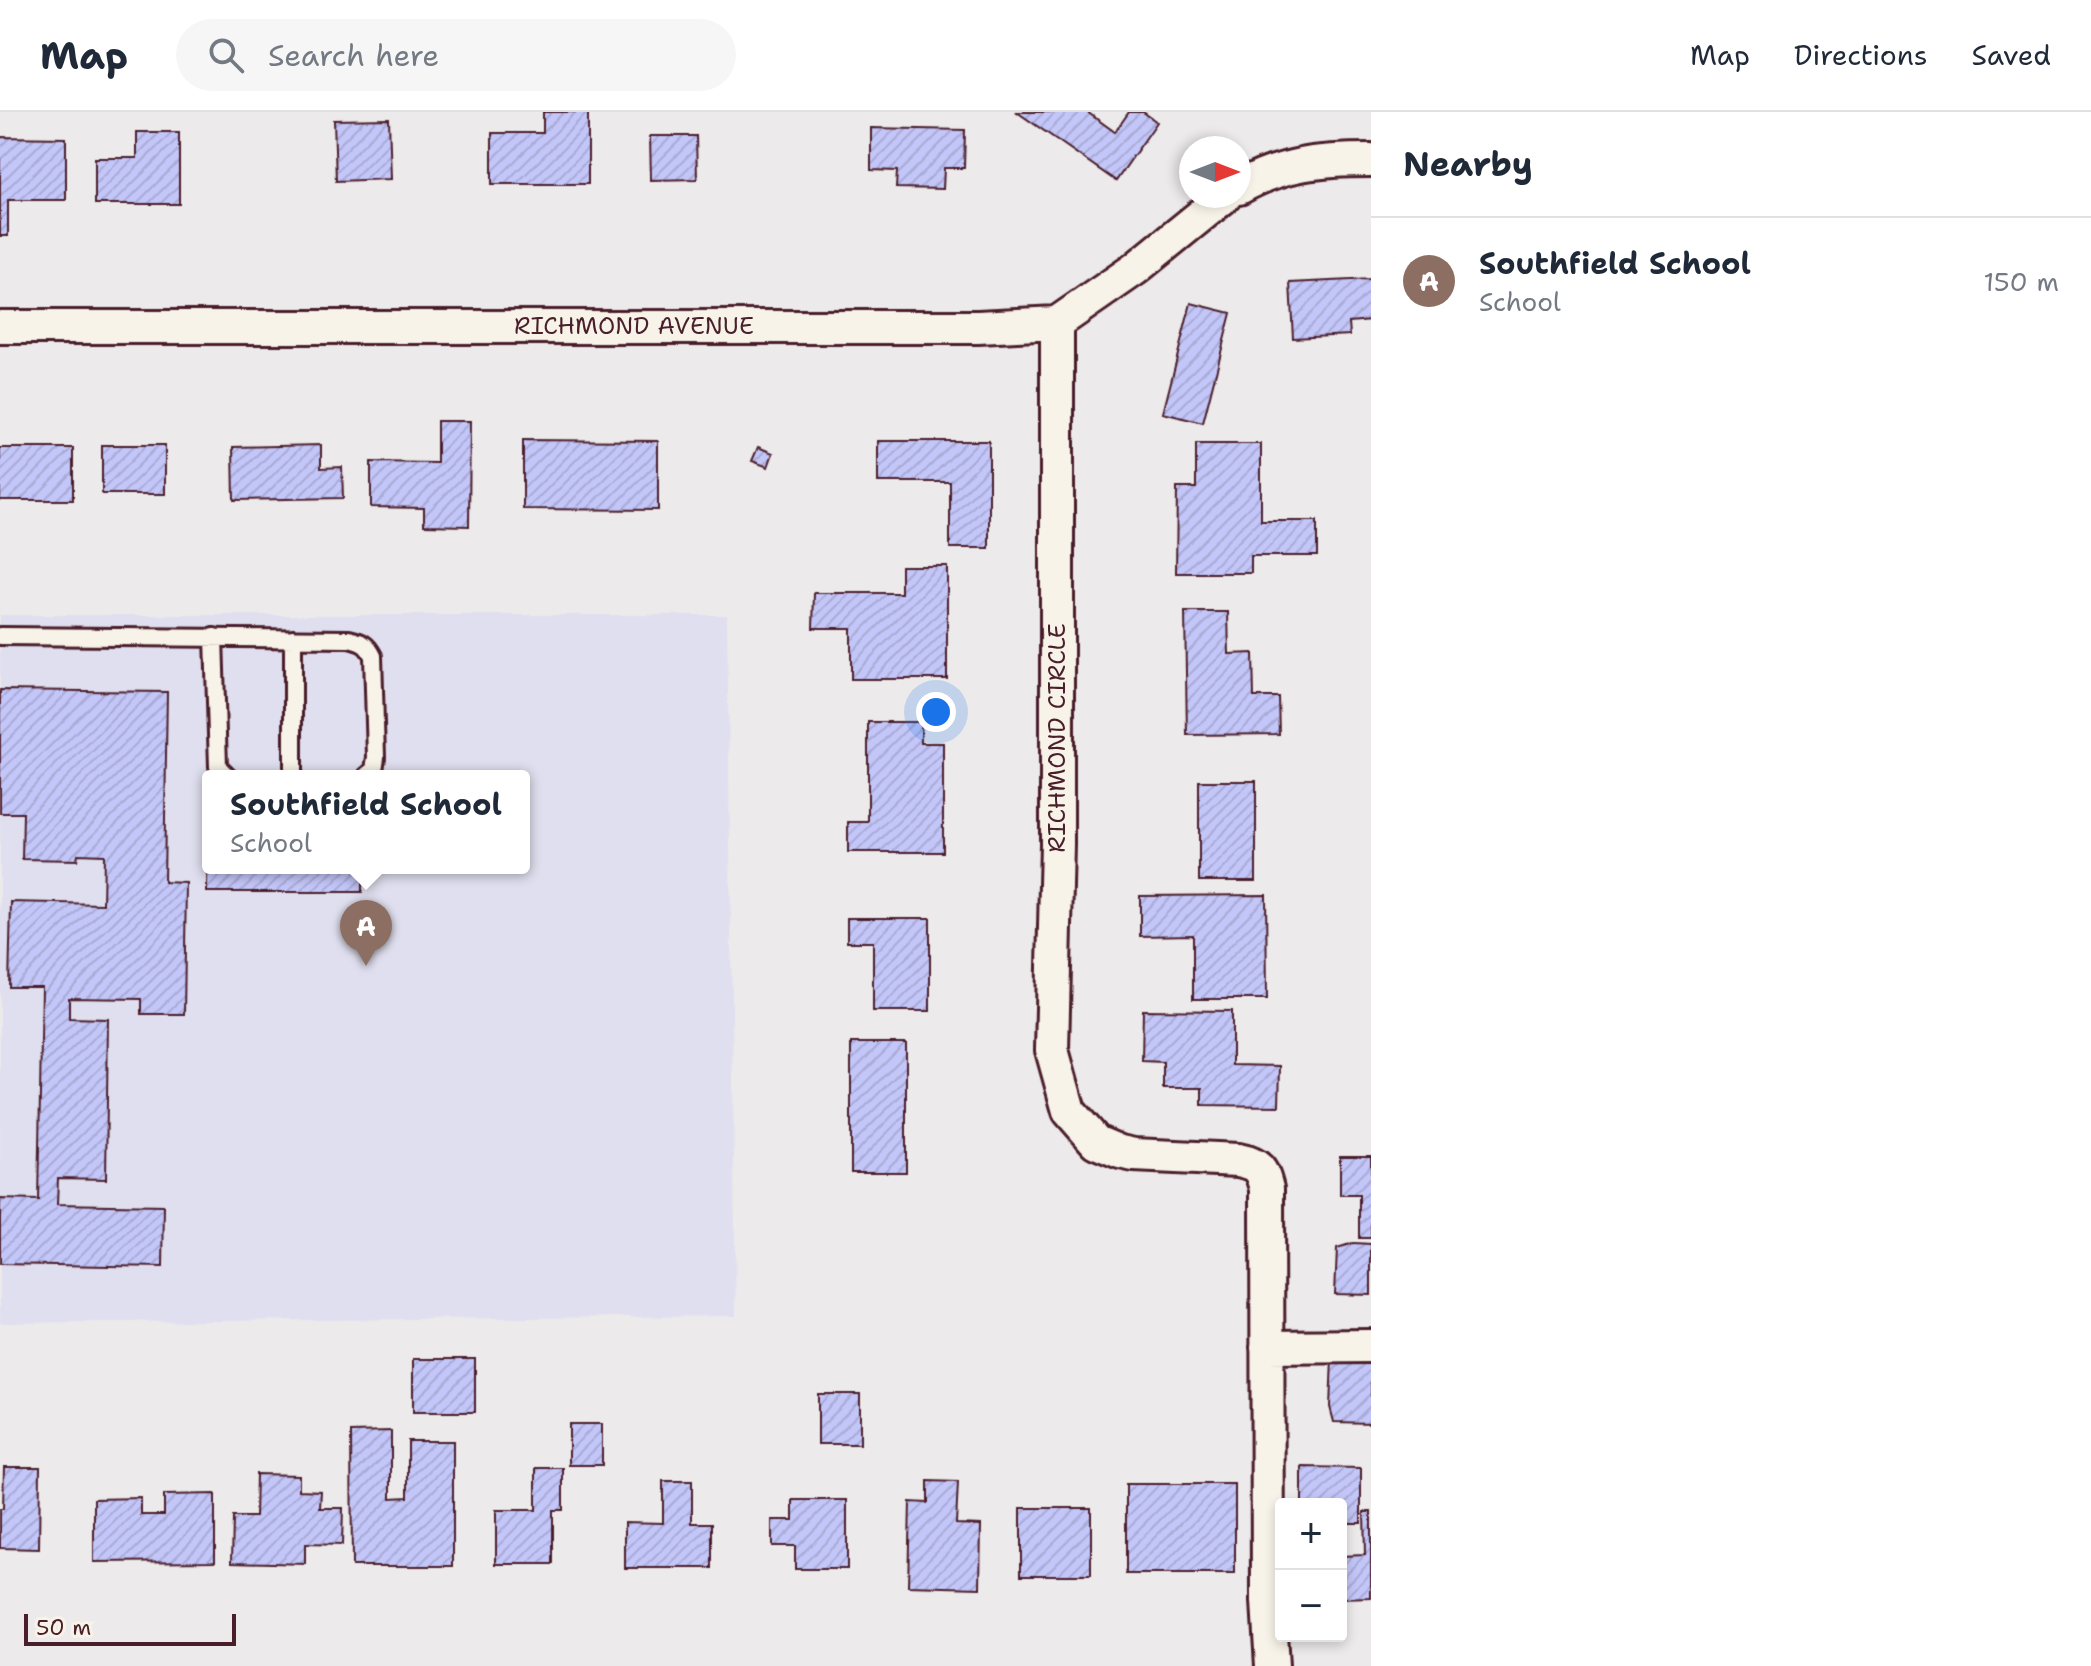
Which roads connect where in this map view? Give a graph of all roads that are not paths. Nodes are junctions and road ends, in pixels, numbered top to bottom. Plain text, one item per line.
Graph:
1 (1371, 160) edge
2 (1251, 182) edge
3 (1210, 208) edge
4 (1057, 323) junction
5 (0, 327) edge
6 (0, 636) edge
7 (214, 637) junction
8 (293, 638) junction
9 (221, 770) edge
10 (293, 770) edge
11 (374, 770) edge
12 (1371, 1346) edge
13 (1267, 1347) junction
14 (1272, 1666) edge

1 - 2 street
3 - 4 street
4 - 5 street, RICHMOND AVENUE
4 - 13 street, RICHMOND CIRCLE
6 - 7 lane
7 - 8 lane
7 - 9 lane
8 - 10 lane
8 - 11 lane
12 - 13 street
13 - 14 street

